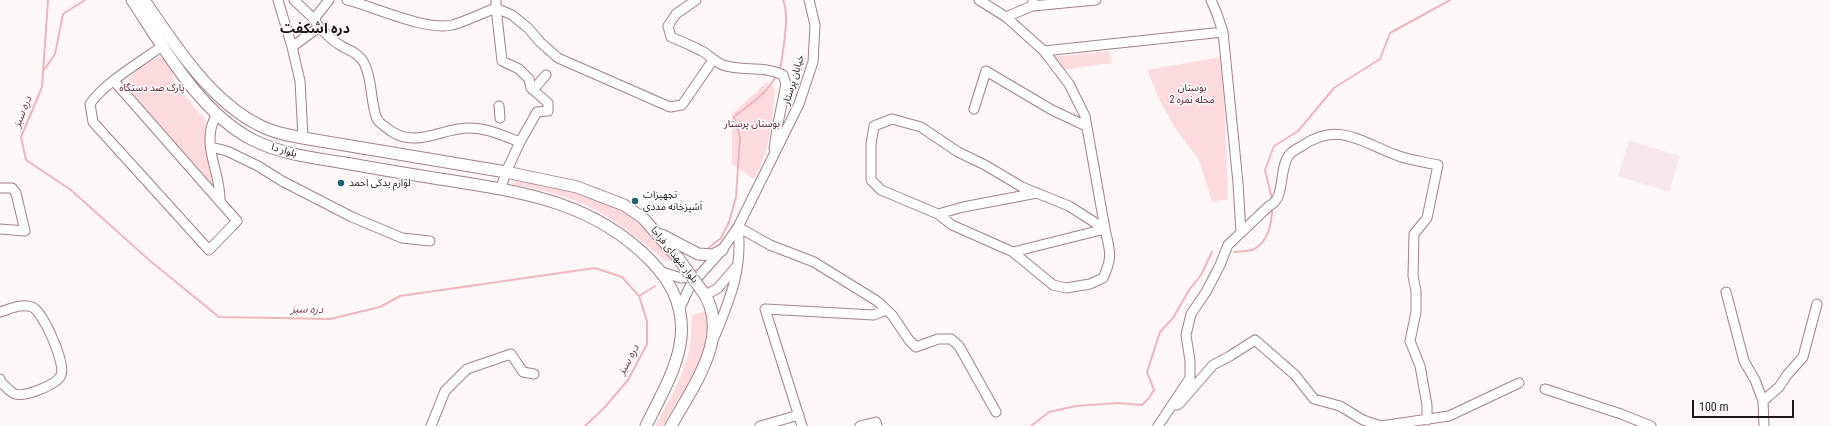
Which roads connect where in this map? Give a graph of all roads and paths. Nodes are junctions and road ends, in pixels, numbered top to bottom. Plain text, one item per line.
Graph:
1 (132, 0) edge
2 (144, 0) edge
3 (278, 0) edge
4 (294, 0) edge
5 (329, 0) edge
6 (347, 0) edge
7 (696, 0) edge
8 (809, 0) edge
9 (979, 0) edge
10 (1096, 0) edge
11 (1211, 0) edge
12 (1033, 3) edge
13 (496, 4) edge
14 (1006, 17) junction
15 (150, 18) junction
16 (317, 23) junction
17 (1222, 32) junction
18 (162, 46) junction
19 (292, 47) junction
20 (1044, 51) junction
21 (713, 60) junction
22 (546, 75) dead end
23 (114, 81) junction
24 (534, 90) junction
25 (499, 106) dead end
26 (974, 110) dead end
27 (216, 114) junction
28 (500, 118) dead end
29 (1086, 126) junction
30 (303, 138) junction
31 (520, 142) junction
32 (211, 147) junction
33 (773, 155) junction
34 (506, 172) junction
35 (0, 188) edge
36 (501, 188) junction
37 (1037, 193) junction
38 (220, 201) junction
39 (938, 214) junction
40 (738, 227) junction
41 (0, 229) edge
42 (1105, 229) junction
43 (657, 232) junction
44 (1241, 233) junction
45 (430, 241) dead end
46 (722, 250) junction
47 (1013, 252) junction
48 (738, 264) junction
49 (662, 272) junction
50 (700, 284) junction
51 (1726, 292) dead end
52 (1817, 304) dead end
53 (680, 308) junction
54 (886, 310) junction
55 (0, 312) edge
56 (713, 341) junction
57 (534, 374) dead end
58 (0, 382) edge
59 (1519, 383) dead end
60 (1545, 389) dead end
61 (1763, 401) junction
62 (1170, 408) junction
63 (996, 412) dead end
64 (799, 415) junction
65 (1427, 420) junction
66 (431, 426) edge
67 (646, 426) edge
68 (671, 426) edge
69 (760, 426) edge
70 (802, 426) edge
71 (860, 426) edge
72 (877, 426) edge
73 (1158, 426) edge
74 (1651, 426) edge
75 (1764, 426) edge

1 - 15 main road, بلوار دا
2 - 15 main road, بلوار دا
3 - 19 street
4 - 16 street
5 - 16 street
6 - 13 street
7 - 21 street
8 - 33 street, خیابان پرستار
9 - 14 street
10 - 12 street
11 - 17 street
12 - 14 street
13 - 21 street
13 - 24 street
14 - 20 street
15 - 18 main road, بلوار دا
15 - 30 main road, بلوار دا
16 - 19 street
16 - 31 street
17 - 20 street
17 - 44 street
18 - 23 street
18 - 27 main road, بلوار دا
19 - 30 street
20 - 29 street
21 - 33 street
22 - 24 street
23 - 38 street
23 - 38 street
24 - 31 street
25 - 28 street
26 - 29 street
27 - 32 street
27 - 36 main road, بلوار دا
29 - 42 street
30 - 34 main road, بلوار دا
31 - 34 street
32 - 38 street
32 - 45 street
33 - 40 street, خیابان پرستار
34 - 36 street
34 - 43 main road, بلوار شهدای فراجا
35 - 41 street
36 - 49 main road, بلوار شهدای فراجا
37 - 39 street
37 - 39 street
37 - 42 street
39 - 47 street
40 - 46 street, خیابان پرستار
40 - 48 street
40 - 54 street
42 - 47 street
42 - 47 street
43 - 46 main road
43 - 50 main road, بلوار شهدای فراجا, bridge
44 - 62 street
44 - 65 street
46 - 50 street, خیابان پرستار
48 - 50 street
48 - 56 street
49 - 50 street
49 - 53 main road, بلوار شهدای فراجا
50 - 53 street
50 - 56 main road, بلوار شهدای فراجا
51 - 61 street
52 - 61 street
53 - 67 main road, بلوار شهدای فراجا
54 - 63 street
54 - 64 street
55 - 58 street
56 - 68 main road, بلوار شهدای فراجا
57 - 66 street
59 - 65 street
60 - 74 street
61 - 75 street
62 - 65 street
62 - 73 street
64 - 69 street
64 - 70 street
71 - 72 street

